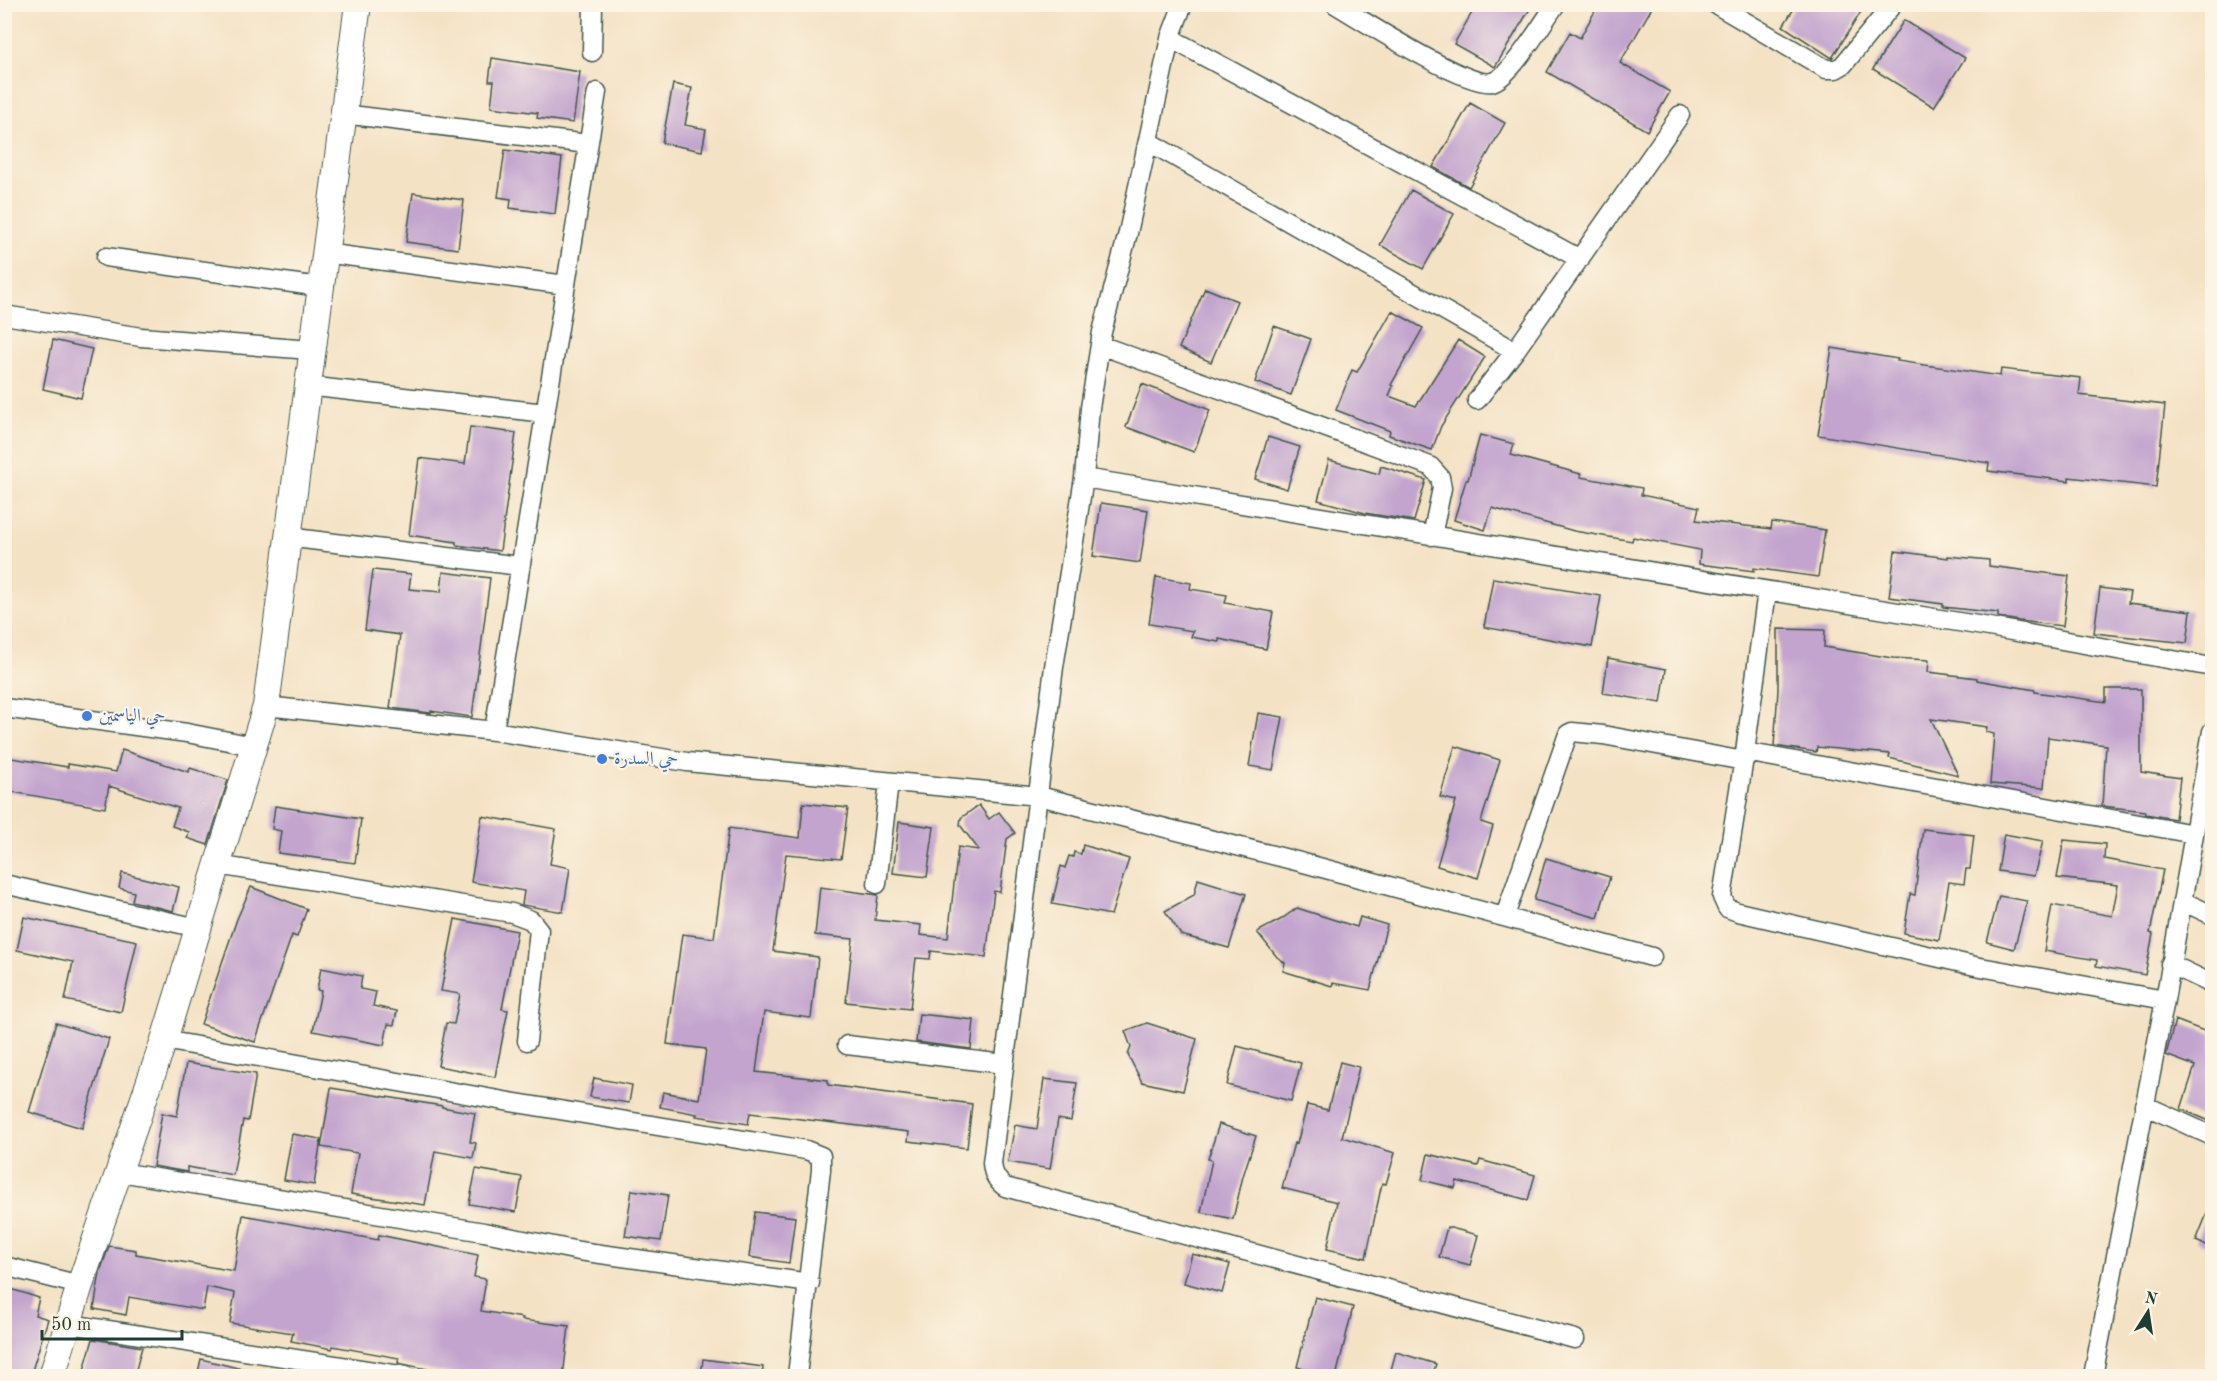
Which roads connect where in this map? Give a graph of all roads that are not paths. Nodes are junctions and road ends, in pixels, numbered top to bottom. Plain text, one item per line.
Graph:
1 (358, 4) edge
2 (592, 4) edge
3 (1183, 4) edge
4 (1335, 4) edge
5 (1556, 4) edge
6 (1715, 4) edge
7 (1893, 4) edge
8 (1170, 38) junction
9 (592, 52) dead end
10 (597, 92) dead end
11 (343, 114) junction
12 (1680, 115) dead end
13 (1149, 142) junction
14 (588, 144) junction
15 (324, 253) junction
16 (106, 257) dead end
17 (1580, 259) junction
18 (566, 285) junction
19 (320, 287) junction
20 (4, 315) edge
21 (1100, 345) junction
22 (311, 350) junction
23 (1515, 351) junction
24 (307, 386) junction
25 (1477, 400) dead end
26 (545, 413) junction
27 (1084, 478) junction
28 (1432, 536) junction
29 (287, 537) junction
30 (520, 566) junction
31 (1767, 591) junction
32 (2212, 667) edge
33 (266, 706) junction
34 (4, 708) edge
35 (494, 731) junction
36 (2212, 731) edge
37 (254, 746) junction
38 (1745, 757) junction
39 (889, 782) junction
40 (1039, 796) junction
41 (2194, 834) junction
42 (217, 864) junction
43 (4, 884) edge
44 (877, 884) dead end
45 (2182, 901) junction
46 (2212, 915) edge
47 (1505, 916) junction
48 (198, 928) junction
49 (1652, 957) dead end
50 (2170, 964) junction
51 (2212, 984) edge
52 (2165, 1000) junction
53 (164, 1040) junction
54 (527, 1041) dead end
55 (847, 1045) dead end
56 (1005, 1064) junction
57 (2144, 1105) junction
58 (2212, 1136) edge
59 (120, 1172) junction
60 (4, 1266) edge
61 (810, 1283) junction
62 (80, 1285) junction
63 (69, 1324) junction
64 (1575, 1339) dead end
65 (52, 1377) edge
66 (406, 1377) edge
67 (798, 1377) edge
68 (2093, 1377) edge

1 - 11 street
2 - 9 street
3 - 8 street
4 - 5 street
6 - 7 street
8 - 13 street
8 - 17 street
10 - 14 street
11 - 14 street
11 - 15 street
12 - 17 street
13 - 21 street
13 - 23 street
14 - 18 street
15 - 18 street
15 - 19 street
16 - 19 street
17 - 23 street
18 - 26 street
19 - 22 street
20 - 22 street
21 - 27 street
21 - 28 street
22 - 24 street
23 - 25 street
24 - 26 street
24 - 29 street
26 - 30 street
27 - 28 street
27 - 40 street
28 - 31 street
29 - 30 street
29 - 33 street
30 - 35 street
31 - 32 street
31 - 38 street
33 - 35 street
33 - 37 street
34 - 37 street
35 - 39 street
36 - 41 street
37 - 42 street
38 - 41 street
38 - 47 street
38 - 52 street
39 - 40 street
39 - 44 street
40 - 47 street
40 - 56 street
41 - 45 street
42 - 48 street
42 - 54 street
43 - 48 street
45 - 46 street
45 - 50 street
47 - 49 street
48 - 53 street
50 - 51 street
50 - 52 street
52 - 57 street
53 - 59 street
53 - 61 street
55 - 56 street
56 - 64 street
57 - 58 street
57 - 68 street
59 - 61 street
59 - 62 street
60 - 62 street
61 - 67 street
62 - 63 street
63 - 65 street
63 - 66 street

